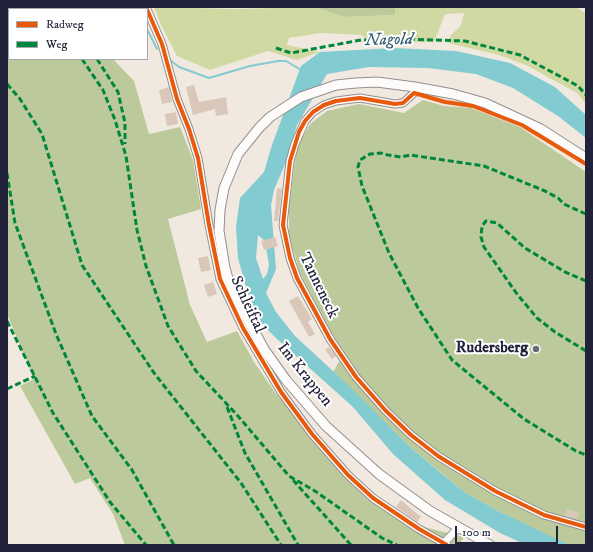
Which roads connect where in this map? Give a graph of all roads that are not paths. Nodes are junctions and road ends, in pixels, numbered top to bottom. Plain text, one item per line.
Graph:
1 (148, 12) edge
2 (415, 86) junction
3 (586, 158) edge
4 (586, 527) edge
5 (458, 528) junction
6 (446, 544) edge
7 (490, 545) edge

1 - 6 street, Schleiftal
2 - 3 main road, Im Krappen
2 - 4 street, Tanneneck
2 - 5 main road, Im Krappen
5 - 6 street, Schleiftal
5 - 7 main road, Im Krappen

